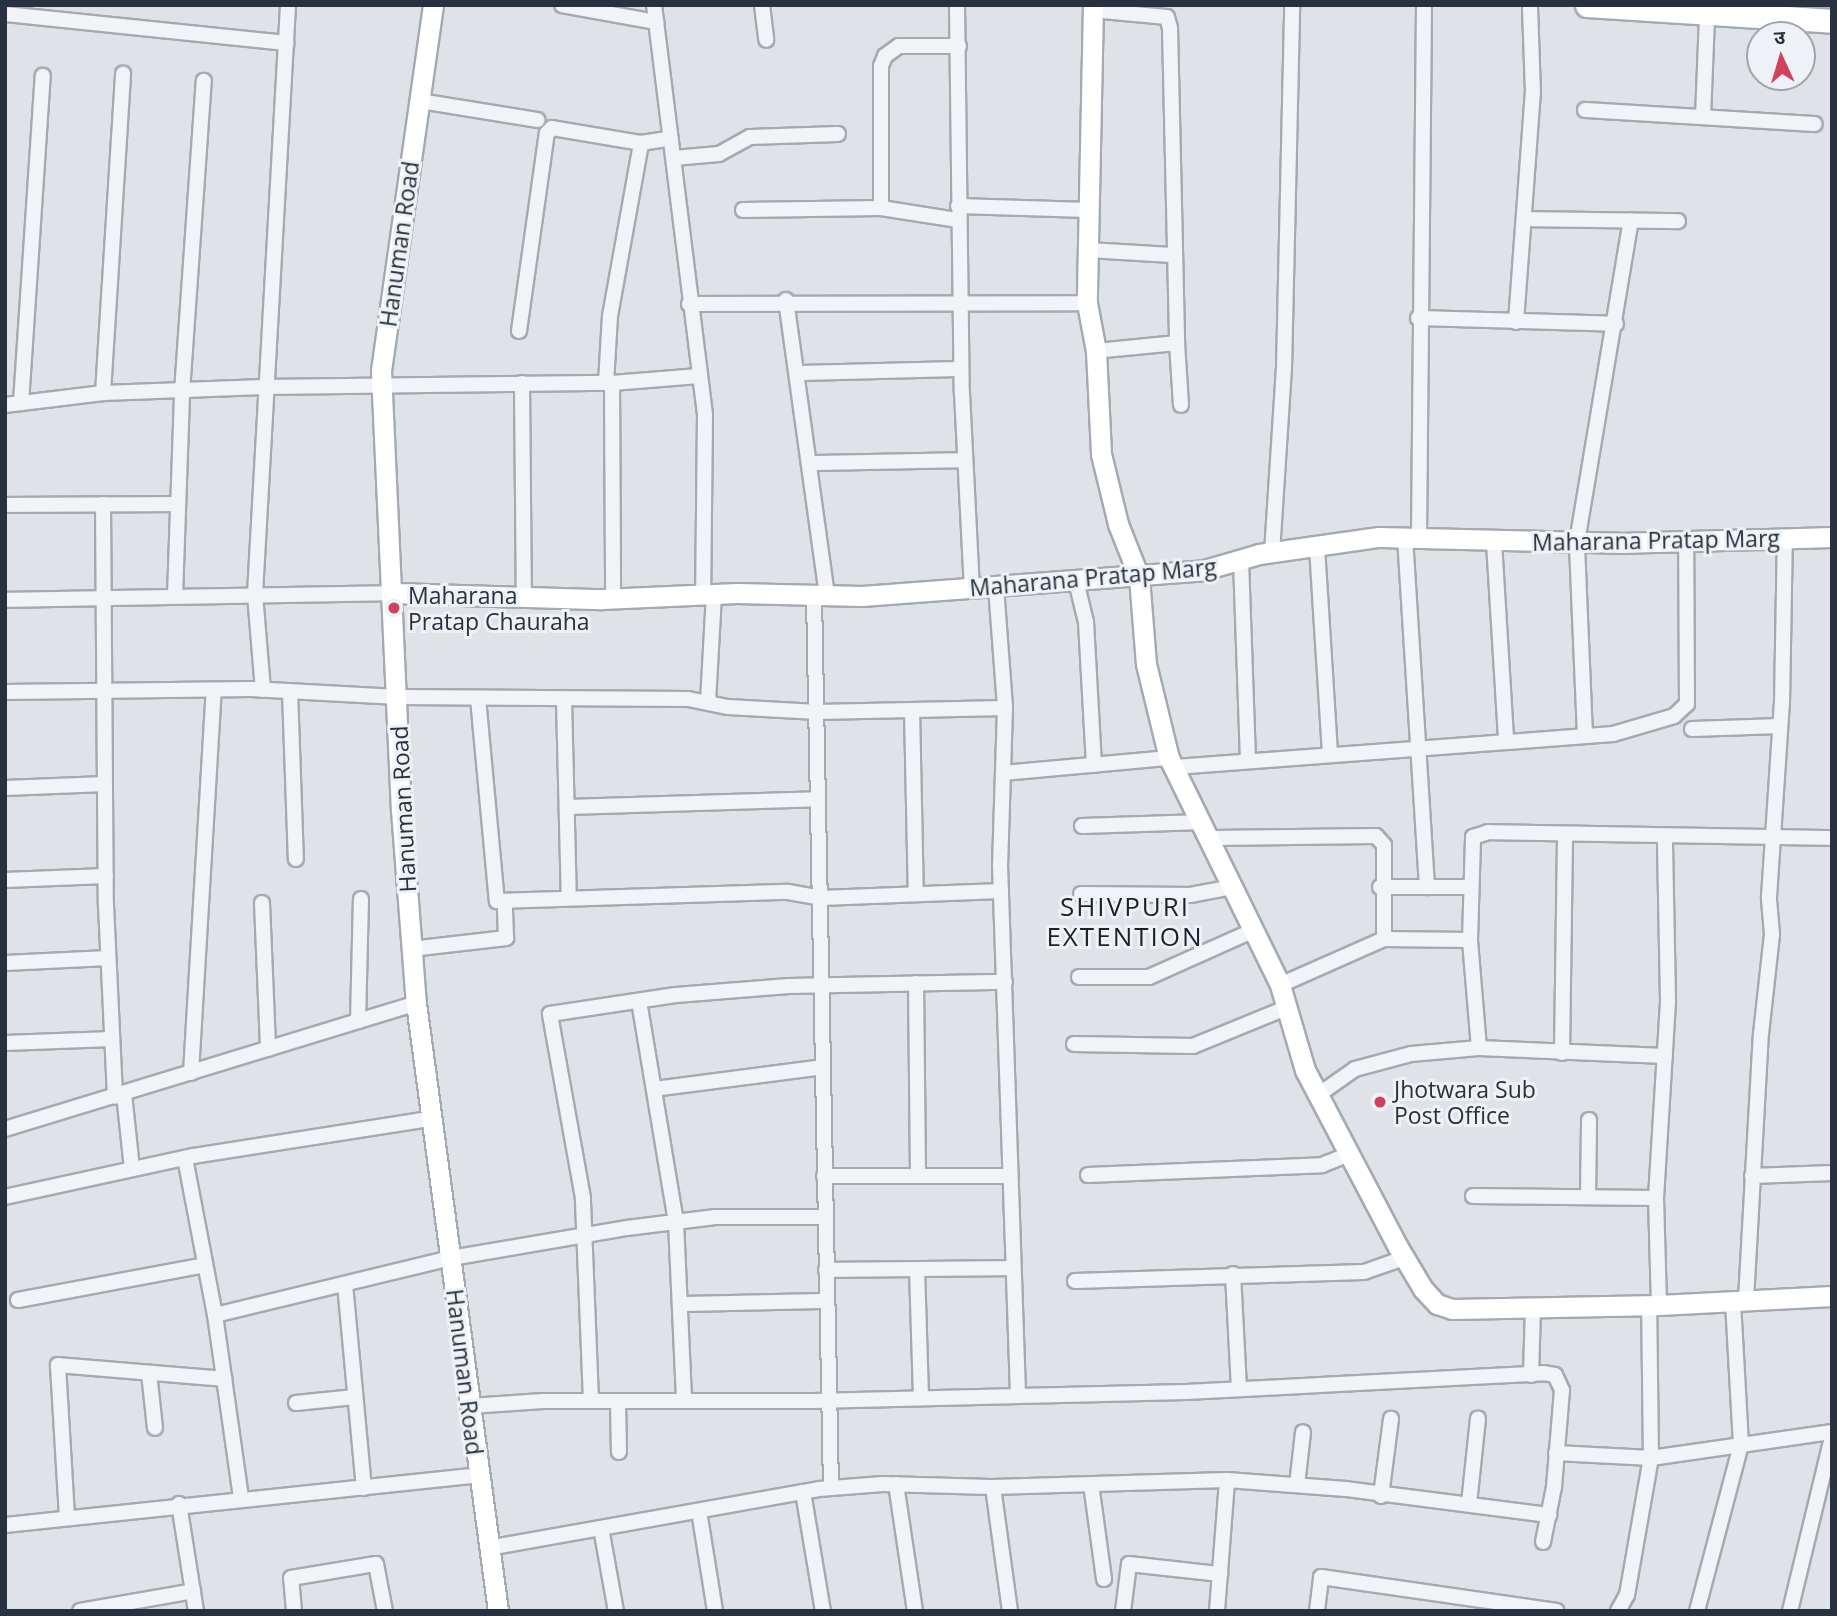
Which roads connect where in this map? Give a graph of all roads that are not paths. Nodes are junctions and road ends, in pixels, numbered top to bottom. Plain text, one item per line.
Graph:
1 (288, 5) edge
2 (433, 5) edge
3 (562, 5) edge
4 (654, 5) edge
5 (762, 5) edge
6 (957, 5) edge
7 (1292, 5) edge
8 (1424, 5) edge
9 (1530, 5) edge
10 (1587, 5) edge
11 (1093, 8) edge
12 (5, 14) edge
13 (1707, 16) junction
14 (1832, 21) edge
15 (656, 22) junction
16 (766, 40) dead end
17 (287, 43) junction
18 (959, 46) junction
19 (123, 74) dead end
20 (43, 76) dead end
21 (204, 81) dead end
22 (420, 101) junction
23 (1585, 110) dead end
24 (1703, 117) junction
25 (537, 120) dead end
26 (1815, 124) dead end
27 (838, 134) dead end
28 (671, 138) junction
29 (641, 143) junction
30 (674, 158) junction
31 (881, 208) junction
32 (743, 210) dead end
33 (1088, 210) junction
34 (958, 213) junction
35 (1527, 219) junction
36 (1631, 221) junction
37 (1678, 221) dead end
38 (1088, 250) junction
39 (1172, 255) junction
40 (786, 300) junction
41 (960, 300) junction
42 (1087, 303) junction
43 (690, 304) junction
44 (1418, 318) junction
45 (1516, 322) junction
46 (1616, 324) junction
47 (519, 331) dead end
48 (1177, 343) junction
49 (1096, 351) junction
50 (961, 369) junction
51 (798, 373) junction
52 (699, 376) junction
53 (522, 383) junction
54 (609, 383) junction
55 (264, 387) junction
56 (382, 387) junction
57 (182, 392) junction
58 (103, 393) junction
59 (21, 402) junction
60 (5, 405) edge
61 (1181, 405) dead end
62 (965, 460) junction
63 (810, 463) junction
64 (103, 504) junction
65 (178, 504) junction
66 (5, 505) edge
67 (1412, 537) junction
68 (1832, 537) edge
69 (1785, 538) junction
70 (1686, 540) junction
71 (1494, 542) junction
72 (1577, 542) junction
73 (1317, 547) junction
74 (1272, 553) junction
75 (1241, 560) junction
76 (1139, 577) junction
77 (1076, 581) junction
78 (996, 587) junction
79 (972, 589) junction
80 (394, 593) junction
81 (255, 594) junction
82 (708, 594) junction
83 (820, 595) junction
84 (175, 596) junction
85 (524, 597) junction
86 (103, 598) junction
87 (613, 599) junction
88 (5, 600) edge
89 (214, 690) junction
90 (263, 690) junction
91 (290, 691) junction
92 (5, 692) edge
93 (104, 693) junction
94 (398, 697) junction
95 (478, 698) junction
96 (564, 700) junction
97 (708, 702) junction
98 (1005, 708) junction
99 (912, 710) junction
100 (817, 712) junction
101 (1780, 726) junction
102 (1692, 729) dead end
103 (1586, 736) junction
104 (1506, 740) junction
105 (1420, 745) junction
106 (1330, 752) junction
107 (1248, 759) junction
108 (1172, 762) junction
109 (1094, 765) junction
110 (1003, 773) junction
111 (105, 784) junction
112 (5, 788) edge
113 (818, 799) junction
114 (567, 807) junction
115 (1082, 826) dead end
116 (1207, 830) junction
117 (1565, 835) junction
118 (1832, 838) edge
119 (1665, 839) junction
120 (1772, 840) junction
121 (296, 859) dead end
122 (106, 876) junction
123 (5, 880) edge
124 (1233, 887) junction
125 (1380, 887) junction
126 (1427, 887) junction
127 (1471, 887) junction
128 (1001, 891) junction
129 (916, 894) junction
130 (1081, 894) dead end
131 (569, 898) junction
132 (821, 898) junction
133 (360, 899) dead end
134 (505, 901) junction
135 (262, 903) dead end
136 (1254, 930) junction
137 (1384, 939) junction
138 (1470, 940) junction
139 (411, 949) junction
140 (108, 958) junction
141 (5, 963) edge
142 (1079, 977) dead end
143 (1005, 982) junction
144 (916, 983) junction
145 (822, 985) junction
146 (1280, 985) junction
147 (639, 1001) junction
148 (416, 1003) junction
149 (1288, 1007) junction
150 (358, 1021) junction
151 (112, 1039) junction
152 (5, 1042) edge
153 (1073, 1044) dead end
154 (1479, 1048) junction
155 (268, 1049) junction
156 (1562, 1053) junction
157 (1665, 1056) junction
158 (823, 1067) junction
159 (191, 1073) junction
160 (654, 1089) junction
161 (120, 1096) junction
162 (1318, 1096) junction
163 (430, 1119) junction
164 (1589, 1120) dead end
165 (5, 1129) edge
166 (1349, 1154) junction
167 (185, 1158) junction
168 (132, 1169) junction
169 (1832, 1173) edge
170 (1088, 1175) dead end
171 (824, 1176) junction
172 (918, 1176) junction
173 (1010, 1176) junction
174 (1752, 1176) junction
175 (5, 1196) edge
176 (1473, 1196) dead end
177 (1588, 1196) junction
178 (1656, 1198) junction
179 (825, 1217) junction
180 (676, 1222) junction
181 (585, 1237) junction
182 (451, 1258) junction
183 (1404, 1258) junction
184 (205, 1265) junction
185 (1012, 1268) junction
186 (917, 1269) junction
187 (825, 1270) junction
188 (1233, 1274) junction
189 (1075, 1281) dead end
190 (345, 1284) junction
191 (1832, 1296) edge
192 (18, 1300) dead end
193 (826, 1301) junction
194 (1739, 1301) junction
195 (680, 1304) junction
196 (1654, 1305) junction
197 (1533, 1308) junction
198 (215, 1315) junction
199 (149, 1373) junction
200 (1531, 1375) junction
201 (224, 1379) junction
202 (1239, 1388) junction
203 (1018, 1394) junction
204 (355, 1397) junction
205 (921, 1398) junction
206 (828, 1400) junction
207 (591, 1401) junction
208 (618, 1401) junction
209 (684, 1401) junction
210 (296, 1403) dead end
211 (470, 1406) junction
212 (1478, 1418) dead end
213 (1391, 1419) dead end
214 (155, 1428) dead end
215 (1303, 1432) dead end
216 (1832, 1432) edge
217 (1832, 1438) edge
218 (1741, 1445) junction
219 (619, 1452) dead end
220 (1556, 1453) junction
221 (1651, 1458) junction
222 (478, 1475) junction
223 (1227, 1480) junction
224 (896, 1484) junction
225 (1091, 1484) junction
226 (1297, 1485) junction
227 (993, 1487) junction
228 (364, 1488) junction
229 (831, 1488) junction
230 (803, 1492) junction
231 (1381, 1496) junction
232 (241, 1498) junction
233 (179, 1504) junction
234 (1469, 1504) junction
235 (699, 1511) junction
236 (1549, 1515) junction
237 (67, 1517) junction
238 (5, 1525) edge
239 (601, 1528) junction
240 (1543, 1542) dead end
241 (488, 1548) junction
242 (1220, 1574) junction
243 (1104, 1579) dead end
244 (193, 1591) junction
245 (86, 1610) edge
246 (196, 1611) edge
247 (294, 1611) edge
248 (385, 1611) edge
249 (498, 1611) edge
250 (616, 1611) edge
251 (715, 1611) edge
252 (823, 1611) edge
253 (915, 1611) edge
254 (1010, 1611) edge
255 (1123, 1611) edge
256 (1217, 1611) edge
257 (1317, 1611) edge
258 (1557, 1611) edge
259 (1618, 1611) edge
260 (1697, 1611) edge
261 (1790, 1611) edge

1 - 17 street
2 - 22 street, Hanuman Road
3 - 15 street
4 - 15 street
5 - 16 street
6 - 18 street
7 - 74 street
8 - 44 street
9 - 35 street
10 - 13 main road
11 - 33 street
11 - 39 street
12 - 17 street
13 - 14 main road
13 - 24 street
15 - 28 street
17 - 55 street
18 - 31 street
18 - 34 street
19 - 58 street
20 - 59 street
21 - 57 street
22 - 25 street
22 - 56 street, Hanuman Road
23 - 24 street
24 - 26 street
27 - 30 street
28 - 29 street
28 - 30 street
29 - 47 street
29 - 54 street
30 - 43 street
31 - 32 street
31 - 34 street
33 - 34 street
33 - 38 street
34 - 41 street
35 - 36 street
35 - 45 street
36 - 37 street
36 - 46 street
38 - 39 street
38 - 42 street
39 - 48 street
40 - 41 street
40 - 43 street
40 - 51 street
41 - 42 street
41 - 50 street
42 - 49 street
43 - 52 street
44 - 45 street
44 - 67 street
45 - 46 street
46 - 72 street
48 - 49 street
48 - 61 street
49 - 76 street
50 - 51 street
50 - 62 street
51 - 63 street
52 - 54 street
52 - 82 street
53 - 54 street
53 - 56 street
53 - 85 street
54 - 87 street
55 - 56 street
55 - 57 street
55 - 81 street
56 - 80 street, Hanuman Road
57 - 58 street
57 - 65 street
58 - 59 street
59 - 60 street
62 - 63 street
62 - 79 street
63 - 83 street
64 - 65 street
64 - 66 street
64 - 86 street
65 - 84 street
67 - 71 street, Maharana Pratap Marg
67 - 73 street, Maharana Pratap Marg
67 - 105 street
68 - 69 street, Maharana Pratap Marg
69 - 70 street, Maharana Pratap Marg
69 - 101 street
70 - 72 street, Maharana Pratap Marg
70 - 103 street
71 - 72 street, Maharana Pratap Marg
71 - 104 street
72 - 103 street
73 - 74 street, Maharana Pratap Marg
73 - 106 street
74 - 75 street, Maharana Pratap Marg
75 - 76 street, Maharana Pratap Marg
75 - 107 street
76 - 77 street, Maharana Pratap Marg
76 - 108 street
77 - 78 street, Maharana Pratap Marg
77 - 109 street
78 - 79 street, Maharana Pratap Marg
78 - 98 street
79 - 83 street, Maharana Pratap Marg
80 - 81 street
80 - 85 street, Maharana Pratap Marg
80 - 94 street, Hanuman Road
81 - 84 street
81 - 90 street
82 - 83 street, Maharana Pratap Marg
82 - 87 street, Maharana Pratap Marg
82 - 97 street
83 - 100 street
84 - 86 street
85 - 87 street, Maharana Pratap Marg
86 - 88 street
86 - 93 street
89 - 90 street
89 - 93 street
89 - 159 street
90 - 91 street
91 - 94 street
91 - 121 street
92 - 93 street
93 - 111 street
94 - 95 street
94 - 139 street, Hanuman Road
95 - 96 street
95 - 134 street
96 - 97 street
96 - 114 street
97 - 100 street
98 - 99 street
98 - 110 street
99 - 100 street
99 - 129 street
100 - 113 street
101 - 102 street
101 - 120 street
103 - 104 street
104 - 105 street
105 - 106 street
105 - 126 street
106 - 107 street
107 - 108 street
108 - 109 street
108 - 116 street
109 - 110 street
110 - 128 street
111 - 112 street
111 - 122 street
113 - 114 street
113 - 132 street
114 - 131 street
115 - 116 street
116 - 124 street
116 - 125 street
117 - 119 street
117 - 127 street
117 - 156 street
118 - 120 street
119 - 120 street
119 - 157 street
120 - 174 street
122 - 123 street
122 - 140 street
124 - 130 street
124 - 136 street
125 - 126 street
125 - 137 street
126 - 127 street
127 - 138 street
128 - 129 street
128 - 143 street
129 - 132 street
131 - 132 street
131 - 134 street
132 - 145 street
133 - 150 street
134 - 139 street
135 - 155 street
136 - 142 street
136 - 146 street
137 - 138 street
137 - 146 street
138 - 154 street
139 - 148 street, Hanuman Road
140 - 141 street
140 - 151 street
143 - 144 street
143 - 173 street
144 - 145 street
144 - 172 street
145 - 147 street
145 - 158 street
146 - 149 street
147 - 160 street
147 - 181 street
148 - 150 street
148 - 163 street, Hanuman Road
149 - 153 street
149 - 162 street
150 - 155 street
151 - 152 street
151 - 161 street
154 - 156 street
154 - 162 street
155 - 159 street
156 - 157 street
157 - 178 street
158 - 160 street
158 - 171 street
159 - 161 street
160 - 180 street
161 - 165 street
161 - 168 street
162 - 166 street
163 - 167 street
163 - 182 street, Hanuman Road
164 - 177 street
166 - 170 street
166 - 183 street
167 - 168 street
167 - 184 street
168 - 175 street
169 - 174 street
171 - 172 street
171 - 179 street
172 - 173 street
173 - 185 street
174 - 194 street
176 - 177 street
177 - 178 street
178 - 196 street
179 - 180 street
179 - 187 street
180 - 181 street
180 - 195 street
181 - 182 street
181 - 207 street
182 - 190 street
182 - 211 street, Hanuman Road
183 - 188 street
183 - 197 street
184 - 192 street
184 - 198 street
185 - 186 street
185 - 203 street
186 - 187 street
186 - 205 street
187 - 193 street
188 - 189 street
188 - 202 street
190 - 198 street
190 - 204 street
191 - 194 street
193 - 195 street
193 - 206 street
194 - 196 street
194 - 218 street
195 - 209 street
196 - 197 street
196 - 221 street
197 - 200 street
198 - 201 street
199 - 201 street
199 - 214 street
199 - 237 street
200 - 202 street
200 - 220 street
201 - 232 street
202 - 203 street
203 - 205 street
204 - 210 street
204 - 228 street
205 - 206 street
206 - 209 street
206 - 229 street
207 - 208 street
207 - 211 street
208 - 209 street
208 - 219 street
211 - 222 street, Hanuman Road
212 - 234 street
213 - 231 street
215 - 226 street
216 - 218 street
217 - 261 street
218 - 221 street
218 - 260 street
220 - 221 street
220 - 236 street
221 - 259 street
222 - 228 street
222 - 241 street, Hanuman Road
223 - 225 street
223 - 226 street
223 - 242 street
224 - 227 street
224 - 229 street
224 - 253 street
225 - 227 street
225 - 243 street
226 - 231 street
227 - 254 street
228 - 232 street
229 - 230 street
230 - 235 street
230 - 252 street
231 - 234 street
232 - 233 street
233 - 237 street
233 - 244 street
234 - 236 street
235 - 239 street
235 - 251 street
236 - 240 street
237 - 238 street
239 - 241 street
239 - 250 street
241 - 249 street, Hanuman Road
242 - 255 street
242 - 256 street
244 - 245 street
244 - 246 street
247 - 248 street
257 - 258 street

